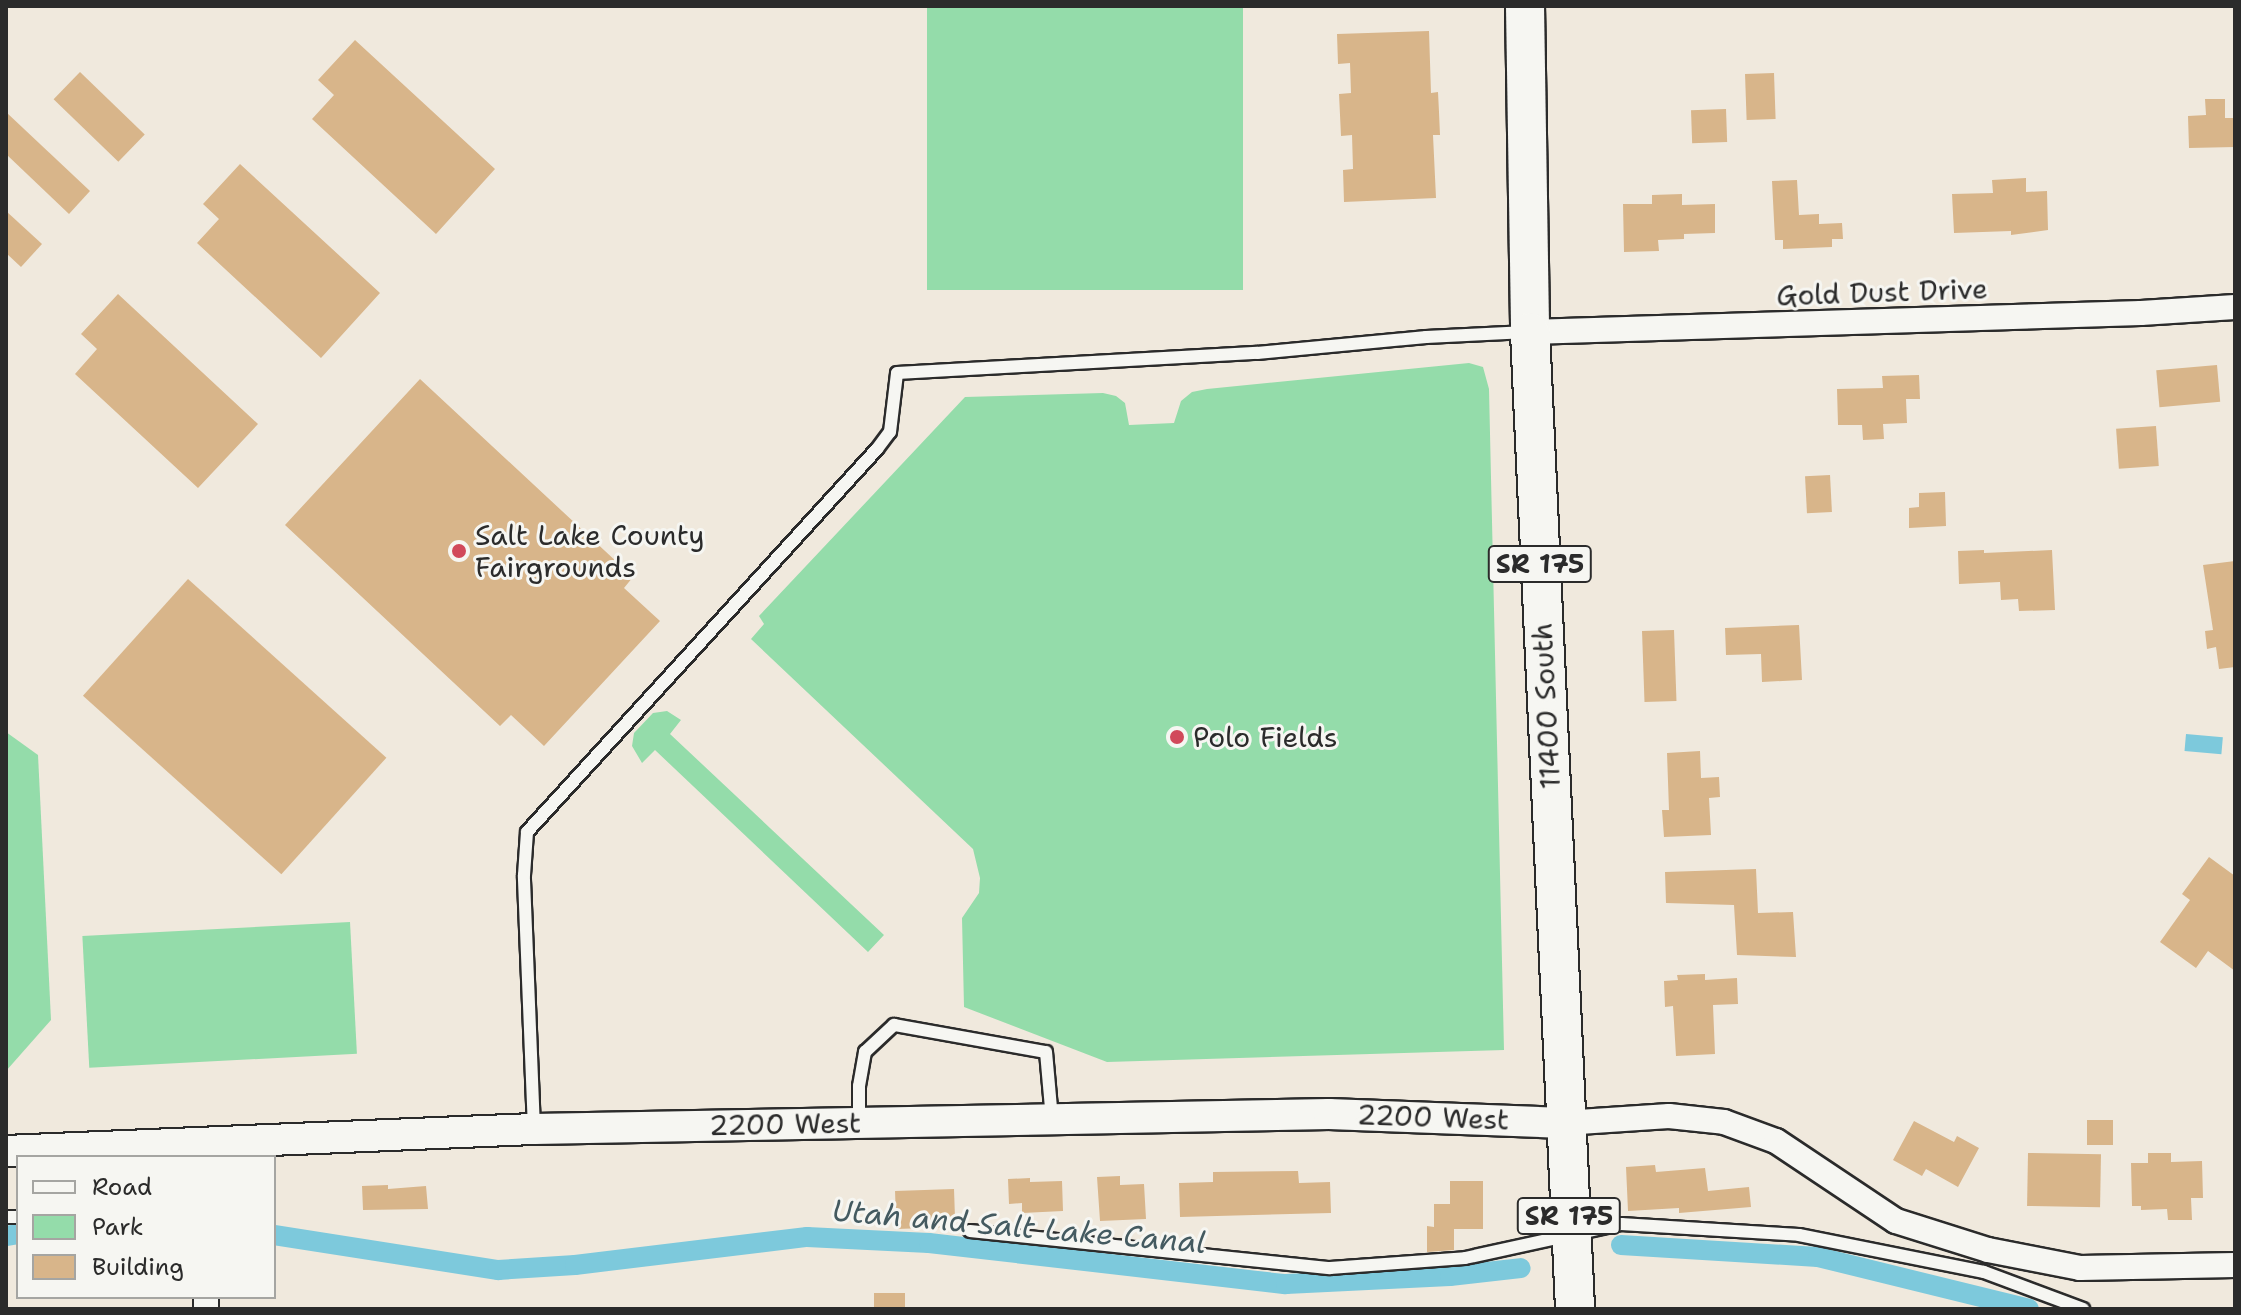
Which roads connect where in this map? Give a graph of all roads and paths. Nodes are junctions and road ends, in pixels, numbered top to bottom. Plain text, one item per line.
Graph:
1 (1525, 6) edge
2 (2235, 307) edge
3 (1530, 332) junction
4 (1052, 1119) junction
5 (859, 1123) junction
6 (1564, 1123) junction
7 (534, 1129) junction
8 (202, 1150) edge
9 (6, 1151) edge
10 (970, 1231) dead end
11 (1571, 1235) junction
12 (2235, 1265) edge
13 (1575, 1309) edge
14 (2083, 1309) edge

1 - 3 main road, 11400 South / SR 175
2 - 3 street, Gold Dust Drive
3 - 6 main road, 11400 South / SR 175
3 - 7 lane
4 - 5 street, 2200 West
4 - 5 lane
4 - 6 street, 2200 West
5 - 7 street, 2200 West
6 - 11 main road, 11400 South / SR 175
6 - 12 street
7 - 8 street, 2200 West
8 - 9 street, 2200 West
10 - 11 lane
11 - 13 main road, 11400 South / SR 175
11 - 14 lane

